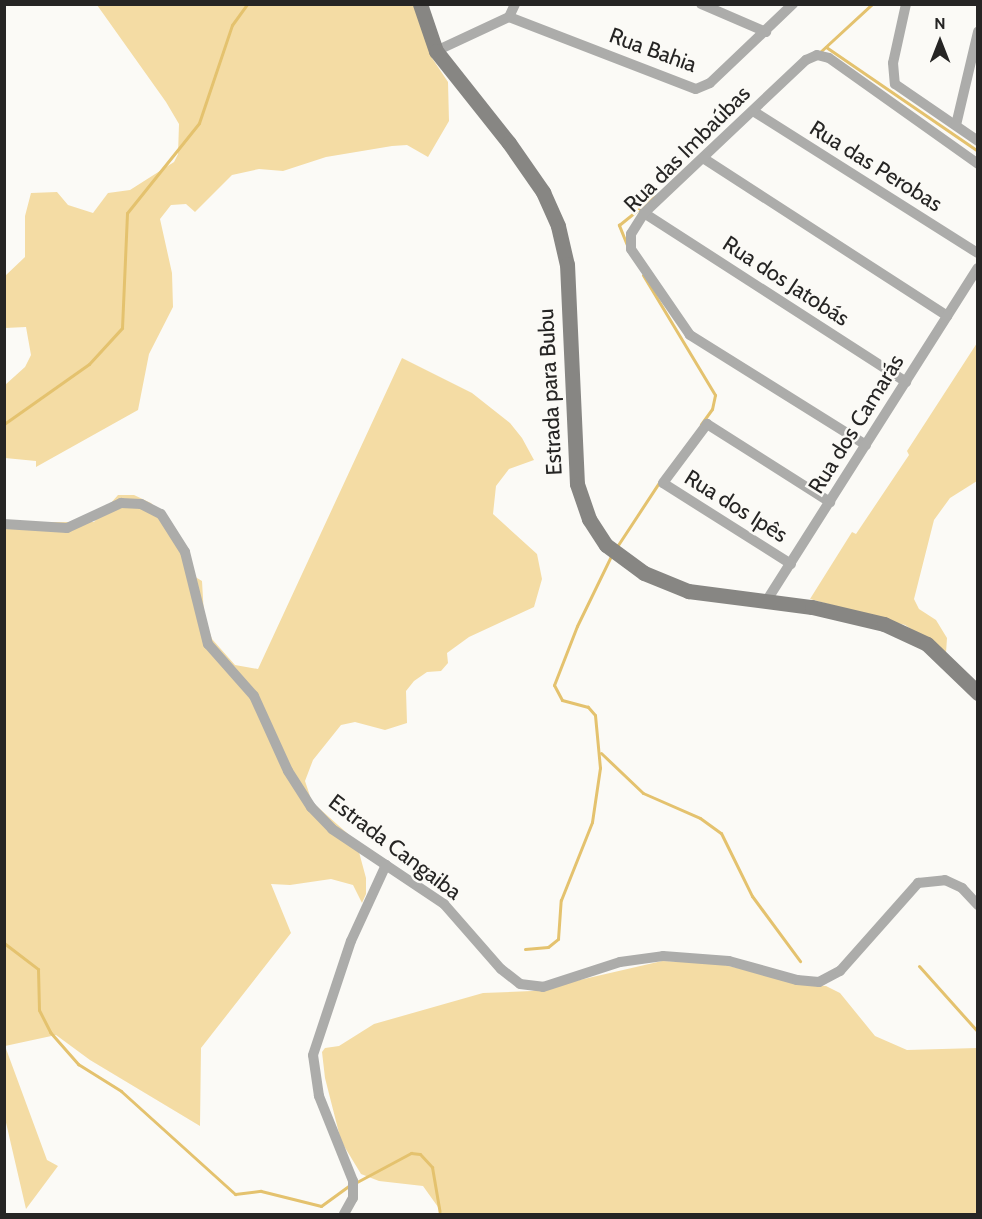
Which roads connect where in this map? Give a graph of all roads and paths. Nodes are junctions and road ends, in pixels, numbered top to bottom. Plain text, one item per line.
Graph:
1 (420, 4) edge
2 (514, 4) edge
3 (701, 4) edge
4 (793, 4) edge
5 (906, 4) edge
6 (509, 17) junction
7 (766, 32) junction
8 (978, 32) edge
9 (436, 51) junction
10 (753, 111) junction
11 (956, 125) junction
12 (978, 141) edge
13 (703, 158) junction
14 (978, 164) edge
15 (644, 213) junction
16 (978, 254) edge
17 (978, 268) edge
18 (947, 316) junction
19 (906, 382) junction
20 (866, 445) junction
21 (830, 502) junction
22 (4, 524) edge
23 (791, 564) junction
24 (767, 600) junction
25 (978, 693) edge
26 (386, 865) junction
27 (978, 905) edge
28 (344, 1215) edge

1 - 9 street, Estrada para Bubu
2 - 6 street
3 - 7 street
4 - 7 street, Rua Bahia
5 - 11 street
6 - 7 street, Rua Bahia
6 - 9 street
8 - 11 street
9 - 24 street, Estrada para Bubu
10 - 13 street, Rua das Imbaúbas
10 - 14 street, Rua das Imbaúbas
10 - 16 street, Rua das Perobas
11 - 12 street
13 - 15 street, Rua das Imbaúbas
13 - 18 street
15 - 19 street, Rua dos Jatobás
15 - 20 street, Rua das Imbaúbas
17 - 18 street, Rua dos Camarás
18 - 19 street, Rua dos Camarás
19 - 20 street, Rua dos Camarás
20 - 21 street, Rua dos Camarás
21 - 23 street, Rua dos Camarás
21 - 23 street, Rua dos Ipês
22 - 26 street, Estrada Cangaiba
23 - 24 street, Rua dos Camarás
24 - 25 street, Estrada para Bubu
26 - 27 street, Estrada Cangaiba
26 - 28 street

